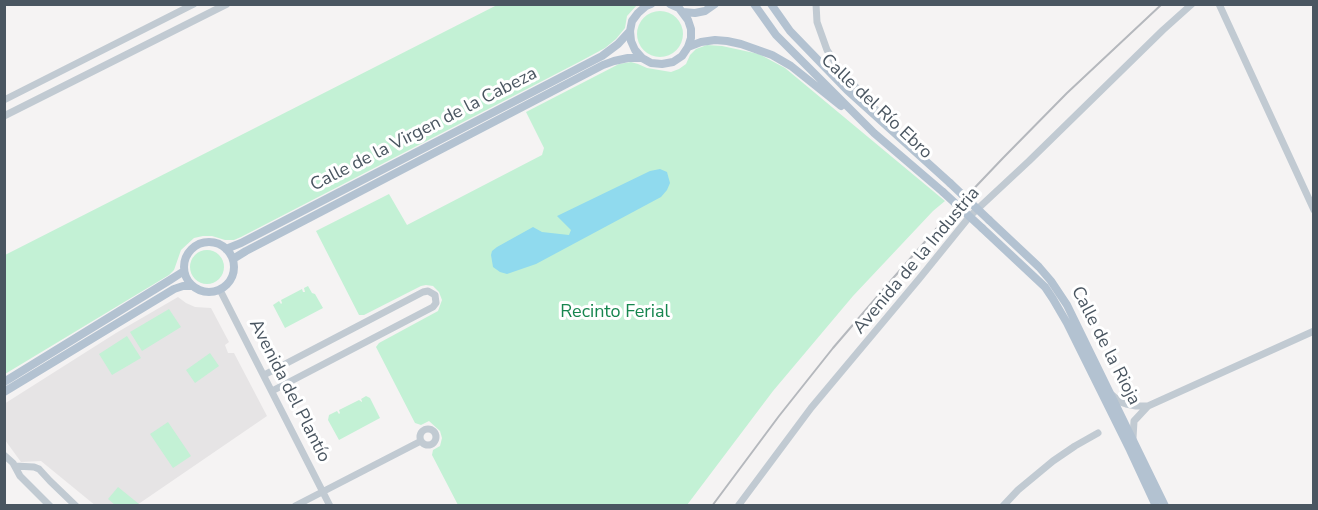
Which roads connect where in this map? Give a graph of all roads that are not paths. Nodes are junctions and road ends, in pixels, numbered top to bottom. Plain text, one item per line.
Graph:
1 (194, 4) edge
2 (227, 4) edge
3 (715, 4) edge
4 (754, 4) edge
5 (771, 4) edge
6 (816, 4) edge
7 (1192, 4) edge
8 (1219, 4) edge
9 (648, 5) edge
10 (672, 5) edge
11 (683, 12) junction
12 (630, 31) junction
13 (688, 47) junction
14 (642, 58) junction
15 (4, 100) edge
16 (4, 116) edge
17 (874, 133) junction
18 (909, 146) junction
19 (1314, 210) edge
20 (989, 220) joint
21 (982, 228) joint
22 (226, 249) junction
23 (233, 259) junction
24 (184, 271) junction
25 (192, 286) junction
26 (220, 290) junction
27 (1314, 331) edge
28 (264, 375) junction
29 (4, 382) edge
30 (4, 392) edge
31 (272, 392) junction
32 (1112, 395) junction
33 (1148, 406) junction
34 (1098, 433) dead end
35 (1133, 439) junction
36 (421, 441) dead end
37 (4, 455) edge
38 (15, 466) junction
39 (29, 467) junction
40 (26, 480) junction
41 (323, 491) junction
42 (50, 506) edge
43 (76, 506) edge
44 (295, 506) edge
45 (330, 506) edge
46 (738, 506) edge
47 (1004, 506) edge
48 (1156, 506) edge
49 (1165, 506) edge

1 - 15 street
2 - 16 street
3 - 11 main road
4 - 17 main road, Calle del Río Ebro
5 - 18 main road, Calle del Río Ebro
6 - 18 street
7 - 46 street, Avenida de la Industria
8 - 19 street
9 - 12 main road, Calle de la Virgen de la Cabeza
10 - 11 main road
11 - 13 main road
12 - 14 main road
12 - 22 main road, Calle de la Virgen de la Cabeza
13 - 14 main road, Calle de la Virgen de la Cabeza
13 - 17 main road
14 - 23 main road, Calle de la Virgen de la Cabeza
17 - 21 main road, Calle del Río Ebro, bridge
18 - 20 main road, Calle del Río Ebro, bridge
20 - 32 main road, Calle de la Rioja
21 - 48 main road, Calle de la Rioja
22 - 23 main road
22 - 24 main road
23 - 26 main road
24 - 25 main road
24 - 29 main road
25 - 26 main road
25 - 30 main road
26 - 28 street, Avenida del Plantío
27 - 33 street
28 - 31 street, Avenida del Plantío
28 - 31 street
31 - 41 street, Avenida del Plantío
32 - 33 street
32 - 35 main road, Calle de la Rioja
33 - 35 street
34 - 47 street
35 - 49 main road, Calle de la Rioja
36 - 41 street
37 - 38 street
38 - 39 street
38 - 40 street
39 - 40 street
39 - 43 street
40 - 42 street
41 - 44 street
41 - 45 street, Avenida del Plantío

